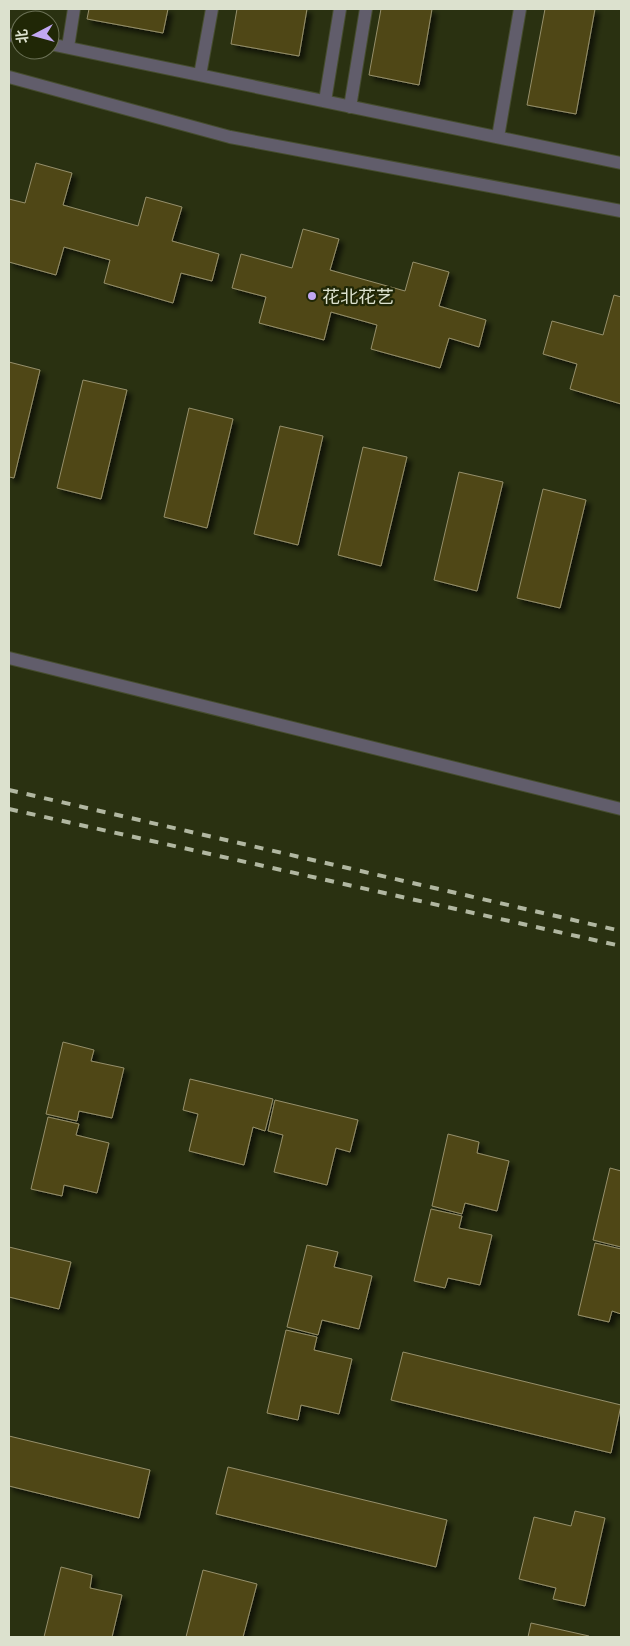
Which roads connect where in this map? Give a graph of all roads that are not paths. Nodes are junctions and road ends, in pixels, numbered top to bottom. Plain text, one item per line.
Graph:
1 (74, 9) edge
2 (212, 9) edge
3 (340, 9) edge
4 (366, 9) edge
5 (520, 9) edge
6 (60, 46) edge
7 (68, 48) junction
8 (200, 75) junction
9 (9, 78) edge
10 (325, 101) junction
11 (350, 107) junction
12 (498, 137) junction
13 (621, 163) edge
14 (621, 211) edge
15 (9, 658) edge
16 (621, 808) edge

1 - 7 street
2 - 8 street
3 - 10 street
4 - 11 street
5 - 12 street
6 - 7 street
7 - 8 street
8 - 10 street
9 - 14 street
10 - 11 street
11 - 12 street
12 - 13 street
15 - 16 street

